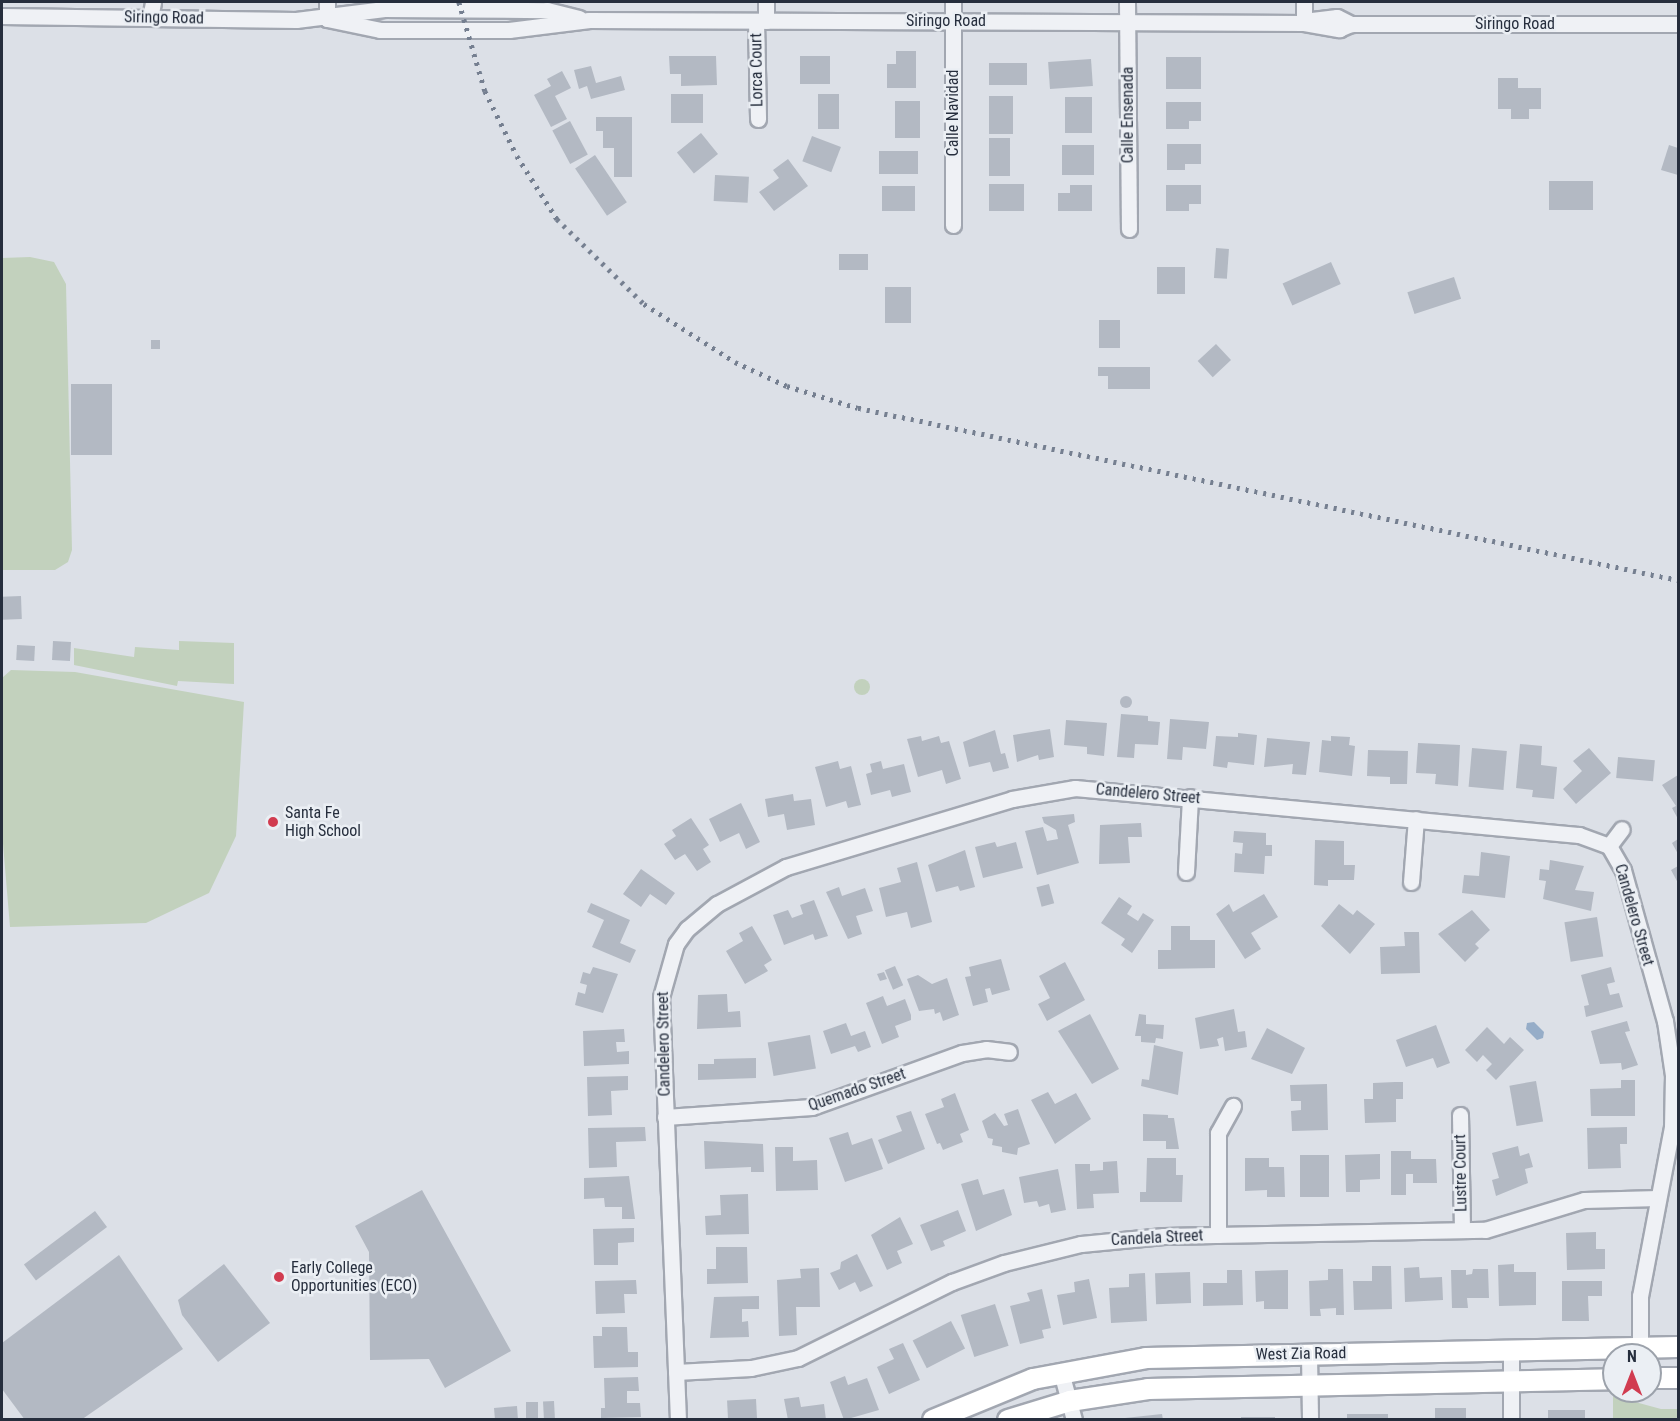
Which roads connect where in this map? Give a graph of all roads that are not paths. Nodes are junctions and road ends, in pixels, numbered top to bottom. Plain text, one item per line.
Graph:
1 (153, 2) edge
2 (327, 2) edge
3 (766, 2) edge
4 (952, 2) edge
5 (1127, 2) edge
6 (1304, 2) edge
7 (2, 16) edge
8 (150, 18) junction
9 (327, 19) junction
10 (761, 21) junction
11 (953, 21) junction
12 (1127, 22) junction
13 (1304, 23) junction
14 (1678, 24) edge
15 (758, 119) dead end
16 (953, 225) dead end
17 (1129, 230) dead end
18 (1190, 798) junction
19 (1416, 819) junction
20 (1622, 829) dead end
21 (1609, 846) junction
22 (1186, 872) dead end
23 (1411, 882) dead end
24 (1009, 1052) dead end
25 (1233, 1106) dead end
26 (1460, 1115) dead end
27 (665, 1118) junction
28 (1658, 1198) junction
29 (1462, 1230) junction
30 (1218, 1235) junction
31 (1640, 1343) edge
32 (1678, 1347) edge
33 (1662, 1349) edge
34 (1511, 1350) junction
35 (1602, 1351) edge
36 (1309, 1354) junction
37 (1061, 1371) junction
38 (676, 1372) junction
39 (1662, 1378) edge
40 (1678, 1378) edge
41 (1602, 1379) edge
42 (1511, 1381) junction
43 (1310, 1384) junction
44 (1072, 1410) edge
45 (678, 1419) edge
46 (933, 1419) edge
47 (1008, 1419) edge
48 (1310, 1419) edge
49 (1511, 1419) edge

1 - 8 street
2 - 9 street
3 - 10 street, Lorca Court
4 - 11 street, Calle Navidad
5 - 12 street, Calle Ensenada
6 - 13 street
7 - 8 street, Siringo Road
8 - 9 street, Siringo Road
9 - 10 street, Siringo Road
10 - 11 street, Siringo Road
10 - 15 street, Lorca Court
11 - 12 street, Siringo Road
11 - 16 street, Calle Navidad
12 - 13 street, Siringo Road
12 - 17 street, Calle Ensenada
13 - 14 street, Siringo Road
18 - 19 street, Candelero Street
18 - 22 street
18 - 27 street, Candelero Street
19 - 21 street, Candelero Street
19 - 23 street
20 - 21 street
21 - 28 street, Candelero Street
24 - 27 street, Quemado Street
25 - 30 street
26 - 29 street, Lustre Court
27 - 38 street, Candelero Street
28 - 29 street, Candela Street
28 - 31 street, Candelero Street
29 - 30 street, Candela Street
30 - 38 street, Candela Street
32 - 33 main road, West Zia Road
34 - 35 main road, West Zia Road
34 - 36 main road, West Zia Road
34 - 42 street
36 - 37 main road, West Zia Road
36 - 43 street
37 - 44 street
37 - 46 main road, West Zia Road
38 - 45 street, Candelero Street
39 - 40 main road
41 - 42 main road, West Zia Road
42 - 43 main road, West Zia Road
42 - 49 street
43 - 44 main road, West Zia Road
43 - 48 street
44 - 47 main road, West Zia Road

